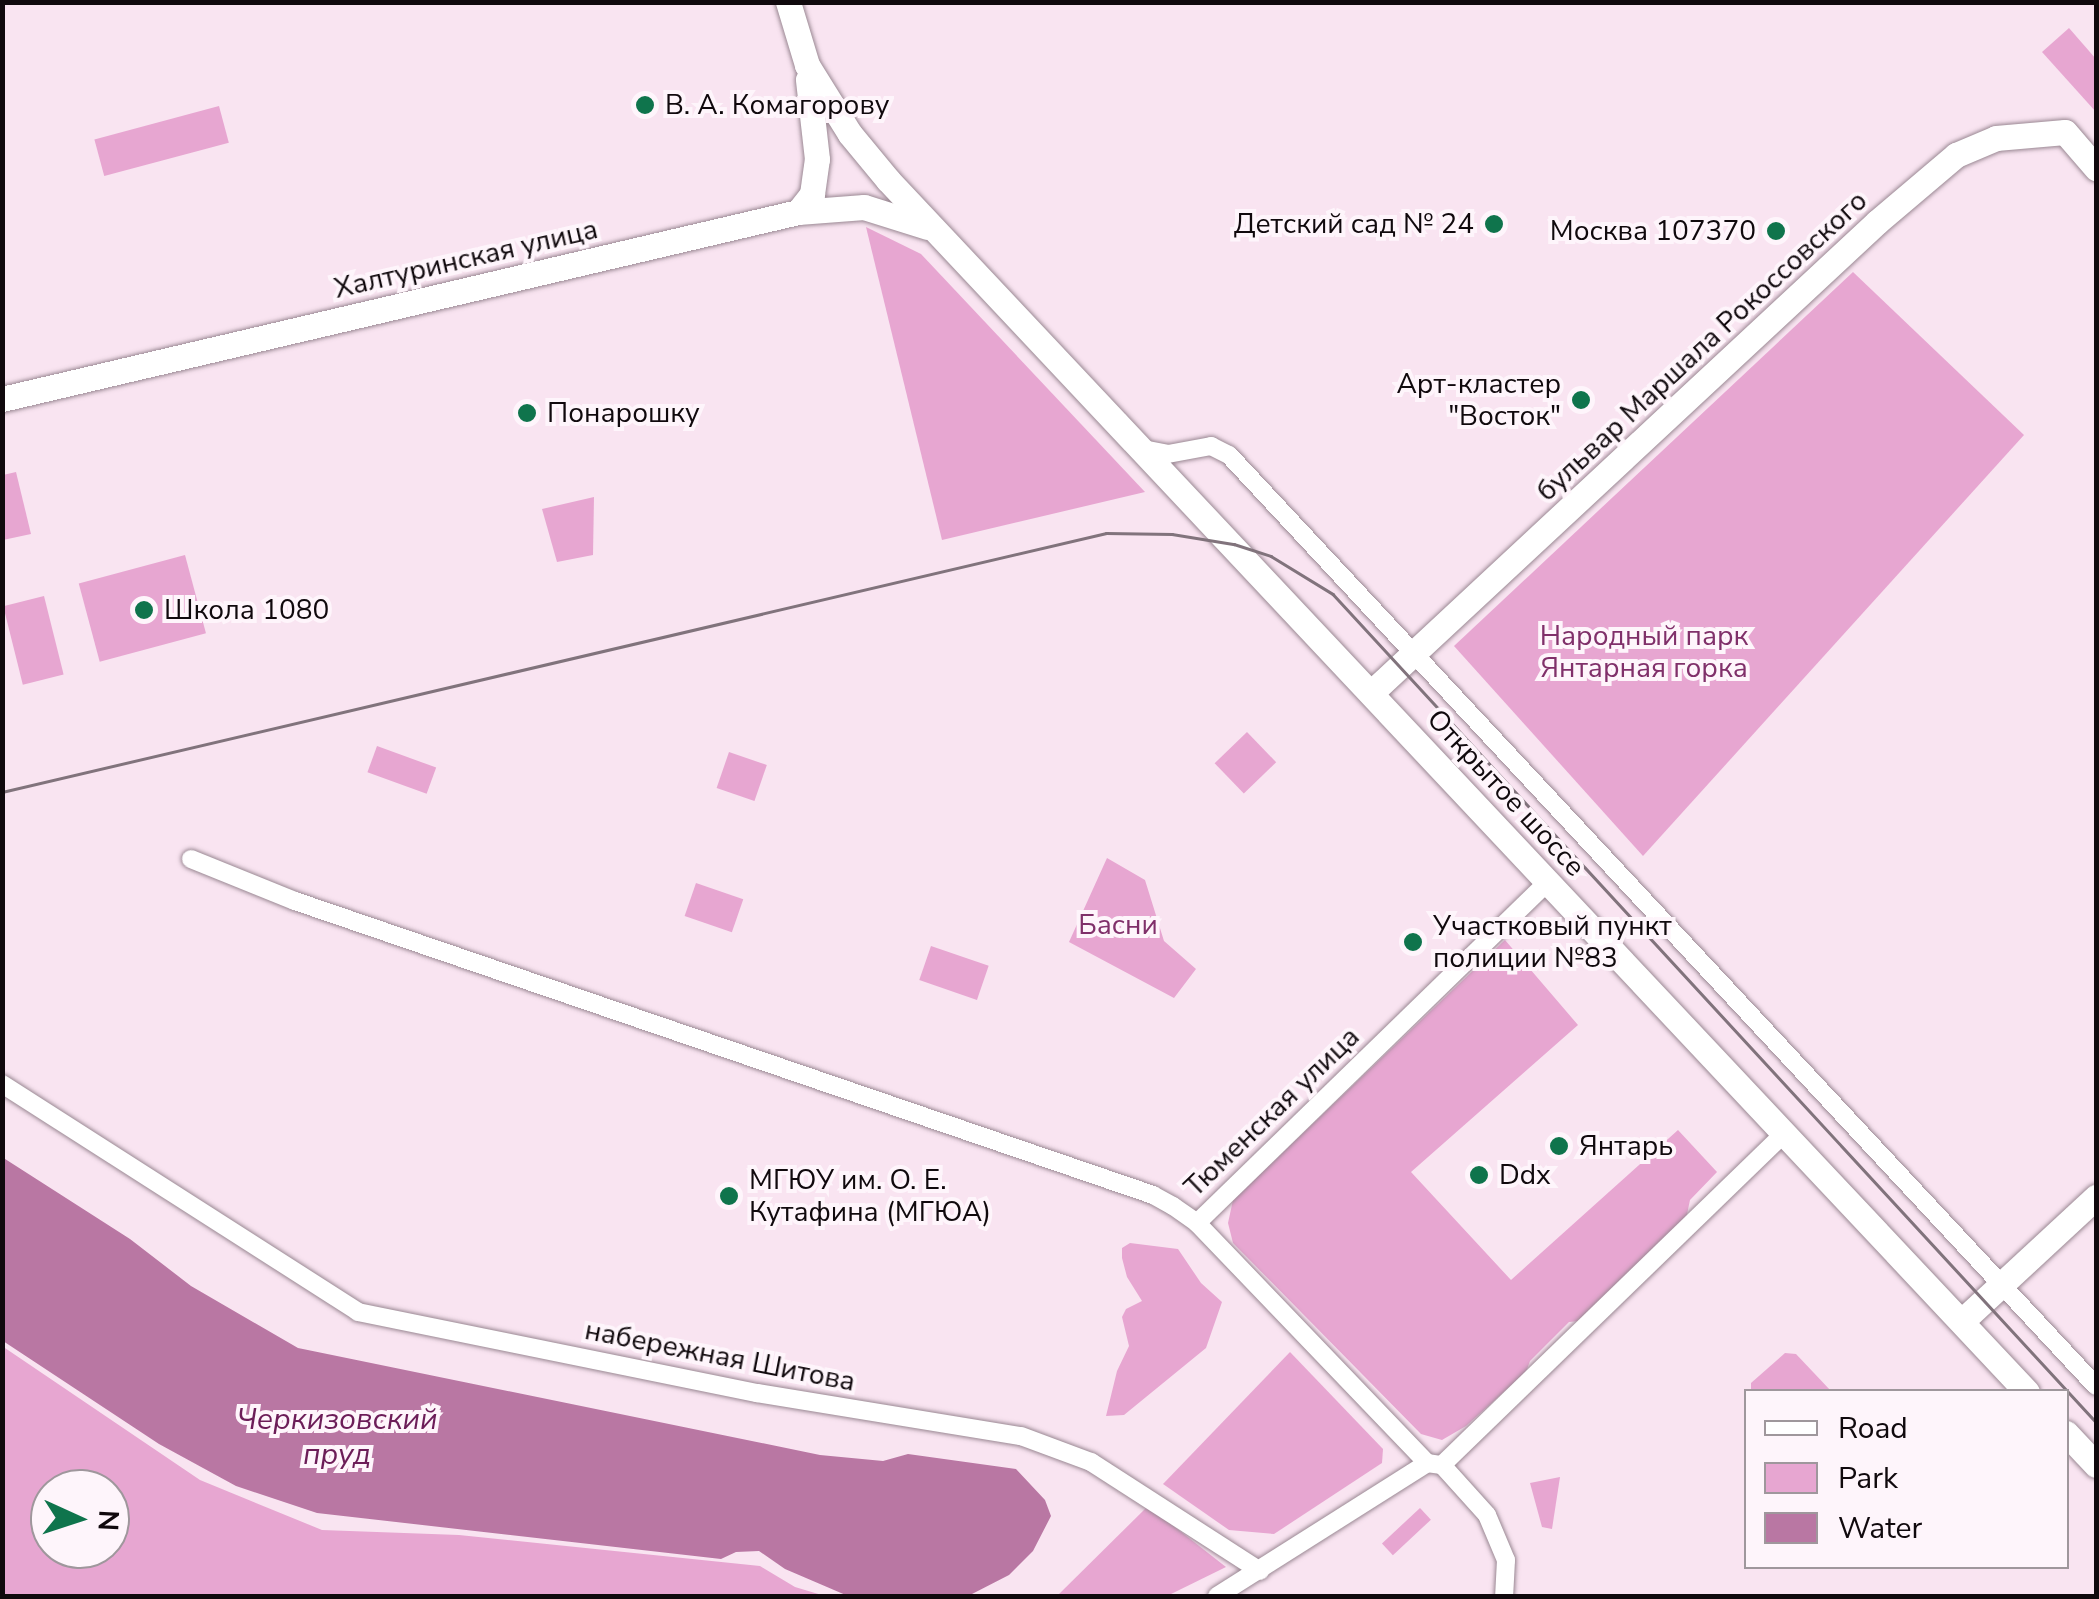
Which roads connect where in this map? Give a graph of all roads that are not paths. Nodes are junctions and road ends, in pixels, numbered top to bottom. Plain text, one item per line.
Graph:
1 (788, 2) edge
2 (806, 66) junction
3 (875, 165) junction
4 (2096, 168) edge
5 (848, 206) junction
6 (798, 212) junction
7 (942, 234) junction
8 (2, 399) edge
9 (1144, 449) junction
10 (1415, 651) junction
11 (1373, 691) junction
12 (191, 858) dead end
13 (1548, 882) junction
14 (2, 1084) edge
15 (1785, 1133) junction
16 (2096, 1197) edge
17 (1198, 1223) junction
18 (2003, 1284) junction
19 (1962, 1321) junction
20 (2096, 1386) edge
21 (2024, 1389) edge
22 (2069, 1436) edge
23 (1434, 1464) junction
24 (2096, 1465) edge
25 (1260, 1571) junction
26 (1216, 1596) edge
27 (1504, 1596) edge

1 - 2 street
2 - 3 street, Открытое шоссе
2 - 6 street
3 - 5 street
3 - 7 street, Открытое шоссе
4 - 10 street, бульвар Маршала Рокоссовского
5 - 6 street, Халтуринская улица
5 - 7 street, Халтуринская улица
6 - 8 street, Халтуринская улица
7 - 9 street, Открытое шоссе
9 - 10 street
9 - 11 street, Открытое шоссе
10 - 11 street, бульвар Маршала Рокоссовского
10 - 18 street
11 - 13 street, Открытое шоссе
12 - 17 street
13 - 15 street, Открытое шоссе
13 - 17 street, Тюменская улица
14 - 25 street, набережная Шитова
15 - 19 street, Открытое шоссе
15 - 23 street
16 - 18 street
17 - 23 street, Тюменская улица
18 - 19 street
18 - 20 street
19 - 21 street, Открытое шоссе
22 - 24 street
23 - 25 street
23 - 27 street, Тюменская улица
25 - 26 street

